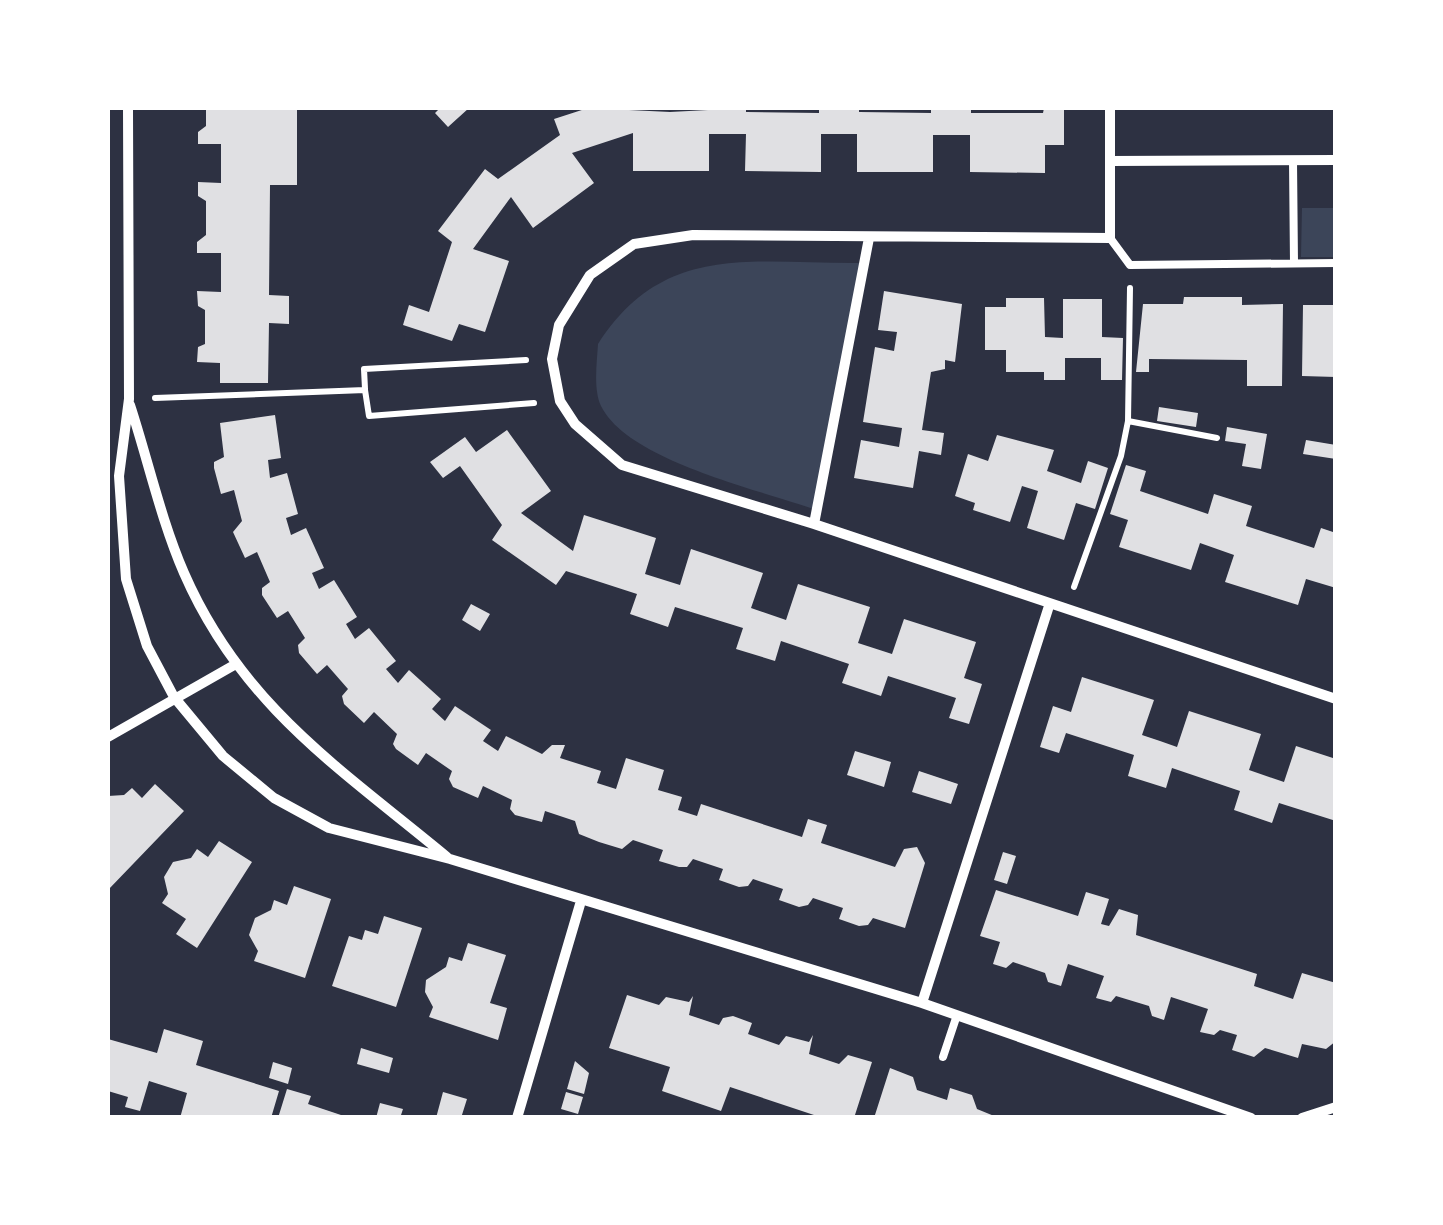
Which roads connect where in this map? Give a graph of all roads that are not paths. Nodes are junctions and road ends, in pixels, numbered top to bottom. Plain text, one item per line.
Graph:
1 (128, 108) edge
2 (1110, 108) edge
3 (1293, 160) junction
4 (1336, 160) edge
5 (1110, 161) junction
6 (869, 238) junction
7 (1110, 238) junction
8 (1336, 262) edge
9 (1294, 263) junction
10 (128, 399) junction
11 (814, 524) junction
12 (1049, 606) junction
13 (236, 664) junction
14 (174, 697) junction
15 (1336, 700) edge
16 (108, 737) edge
17 (450, 860) junction
18 (581, 901) junction
19 (922, 1003) junction
20 (958, 1015) junction
21 (943, 1057) dead end
22 (1336, 1107) edge
23 (517, 1118) edge
24 (1251, 1118) edge
25 (1302, 1118) edge

1 - 10 street
2 - 5 street
3 - 4 street
3 - 5 street
3 - 9 lane
5 - 7 street
6 - 7 street
6 - 11 street
6 - 11 street
7 - 9 lane
8 - 9 lane
10 - 13 street
10 - 14 street
11 - 12 street
12 - 15 street
12 - 19 street
13 - 14 street
13 - 17 street
14 - 16 street
14 - 17 street
17 - 18 street
18 - 19 street
18 - 23 street
19 - 20 street
20 - 21 lane
20 - 24 street
22 - 25 street

